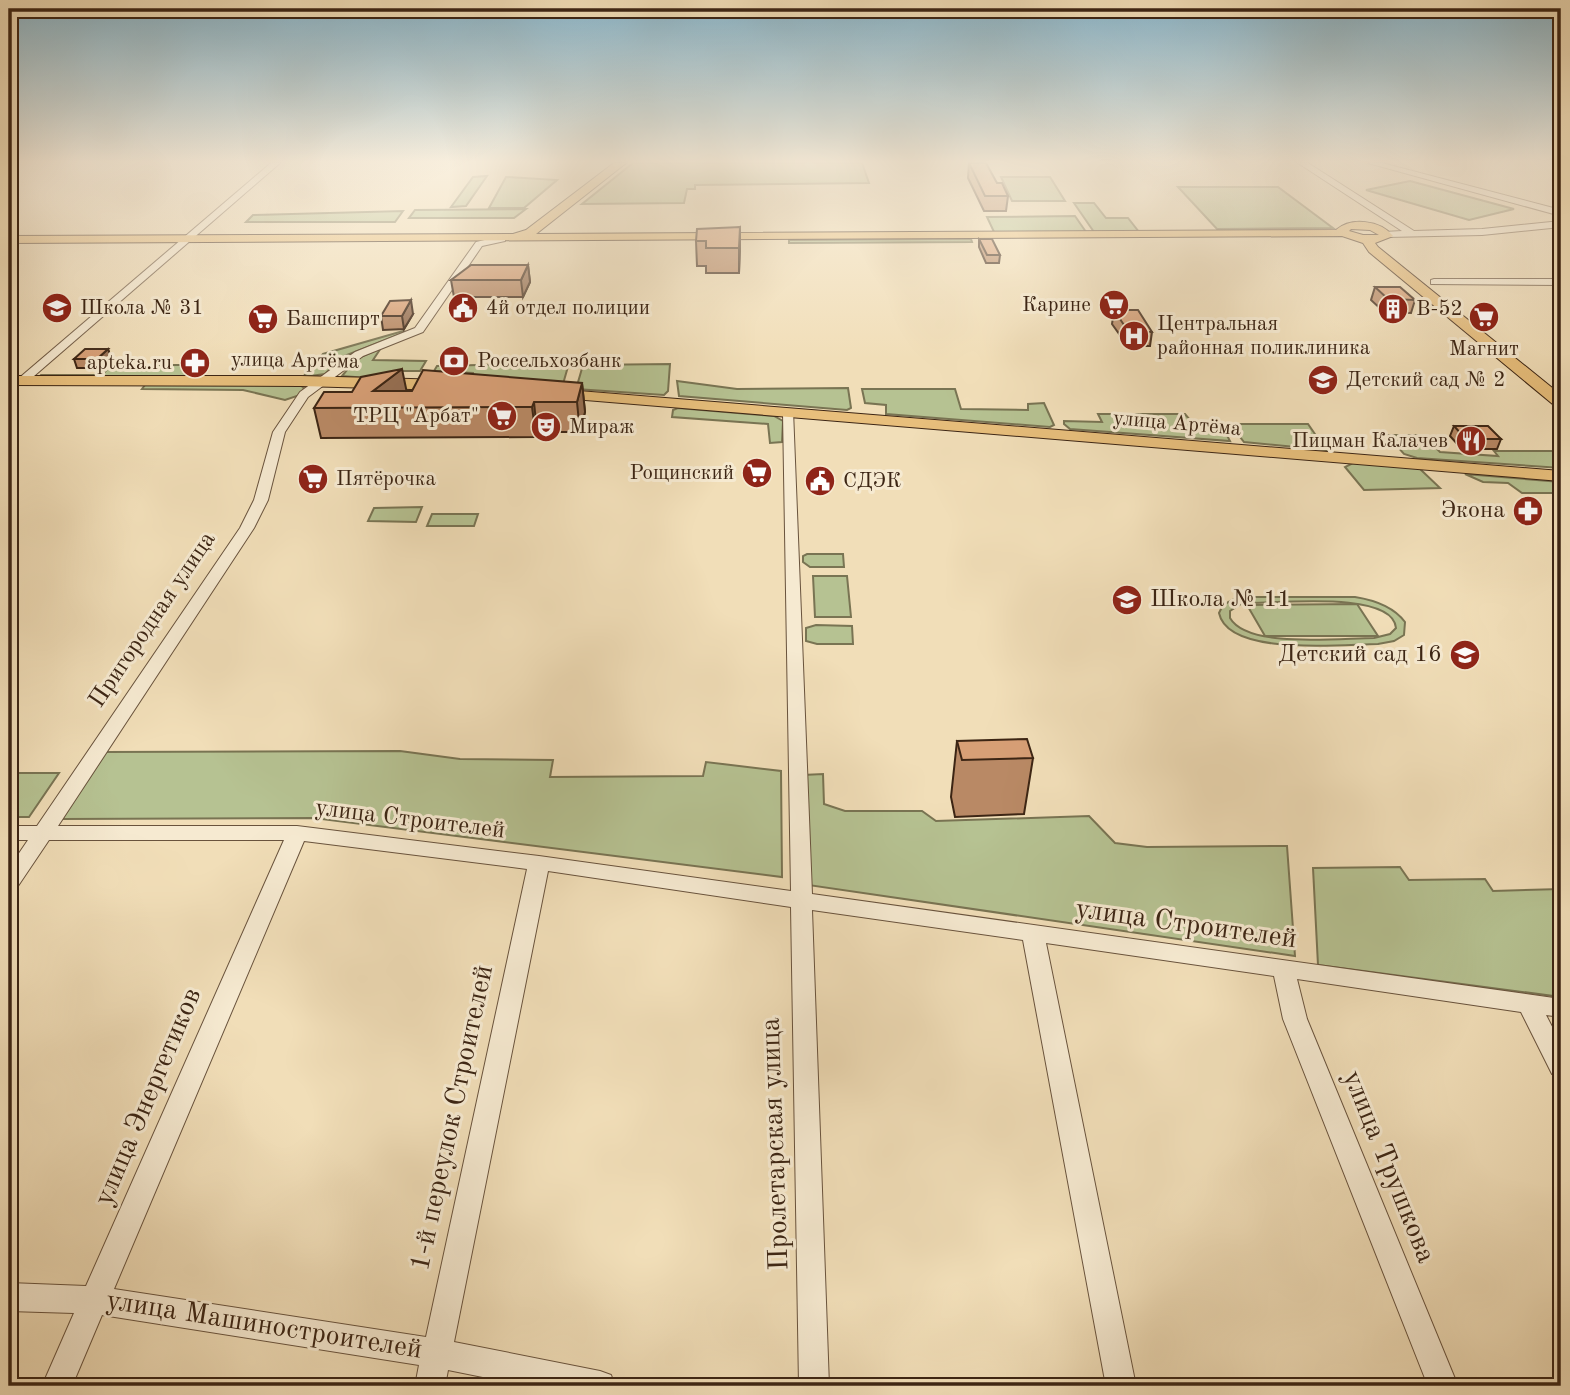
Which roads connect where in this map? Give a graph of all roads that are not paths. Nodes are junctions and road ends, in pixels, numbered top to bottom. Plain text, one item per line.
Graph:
1 (202, 228) edge
2 (538, 228) edge
3 (1342, 228) edge
4 (1375, 228) edge
5 (1403, 228) edge
6 (1525, 228) edge
7 (1343, 233) junction
8 (1387, 234) junction
9 (1412, 234) junction
10 (528, 236) junction
11 (1367, 239) junction
12 (9, 240) edge
13 (188, 240) junction
14 (475, 242) junction
15 (1434, 282) dead end
16 (1561, 282) edge
17 (15, 381) edge
18 (324, 382) junction
19 (463, 386) edge
20 (534, 392) edge
21 (1561, 403) edge
22 (789, 413) junction
23 (1561, 476) edge
24 (44, 832) junction
25 (9, 833) edge
26 (297, 833) junction
27 (539, 863) junction
28 (9, 884) edge
29 (802, 901) junction
30 (1033, 934) junction
31 (1284, 970) junction
32 (1529, 1004) junction
33 (1561, 1009) edge
34 (1561, 1067) edge
35 (9, 1297) edge
36 (96, 1300) junction
37 (436, 1353) junction
38 (57, 1386) edge
39 (430, 1386) edge
40 (600, 1386) edge
41 (814, 1386) edge
42 (1121, 1386) edge
43 (1443, 1386) edge

1 - 13 street
2 - 10 main road
3 - 7 main road
4 - 8 main road
5 - 9 street
6 - 9 street
7 - 10 main road
7 - 11 main road
8 - 9 street
8 - 11 main road
10 - 14 main road
11 - 21 main road
12 - 13 main road
13 - 14 main road
13 - 17 street
14 - 18 street, Пригородная улица
15 - 16 street
17 - 18 main road, улица Артёма
18 - 19 main road, улица Артёма
18 - 24 street, Пригородная улица
20 - 22 main road, улица Артёма
22 - 23 main road, улица Артёма
22 - 29 street
24 - 25 street, улица Строителей
24 - 26 street, улица Строителей
24 - 28 street, Пригородная улица
26 - 27 street, улица Строителей
26 - 36 street, улица Энергетиков
27 - 29 street, улица Строителей
27 - 37 street, 1-й переулок Строителей
29 - 30 street, улица Строителей
29 - 41 street, Пролетарская улица
30 - 31 street, улица Строителей
30 - 42 street
31 - 32 street, улица Строителей
31 - 43 street, улица Трушкова
32 - 33 street, улица Строителей
32 - 34 street
35 - 36 street, улица Машиностроителей
36 - 37 street, улица Машиностроителей
36 - 38 street, улица Энергетиков
37 - 39 street, 1-й переулок Строителей
37 - 40 street, улица Машиностроителей

